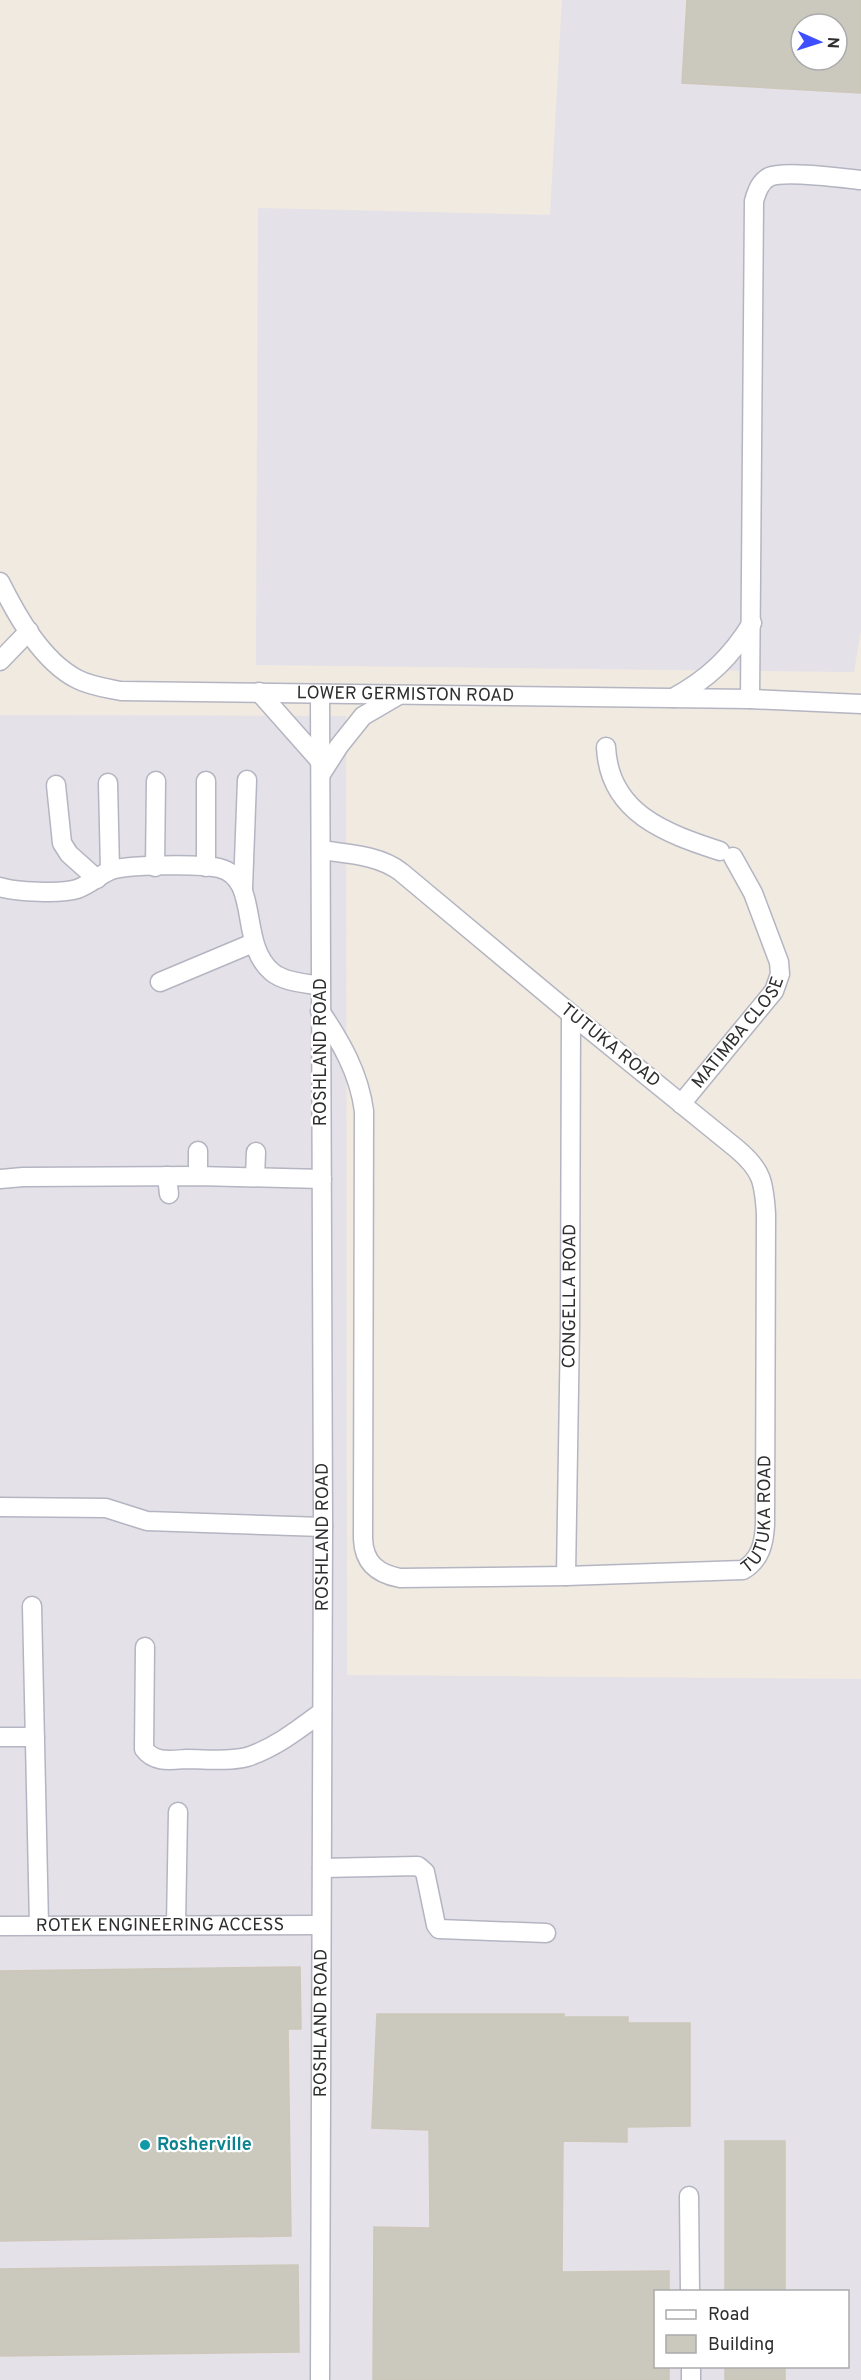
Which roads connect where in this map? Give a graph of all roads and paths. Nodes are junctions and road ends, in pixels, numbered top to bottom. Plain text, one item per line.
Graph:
1 (861, 180) edge
2 (0, 582) edge
3 (752, 622) junction
4 (29, 631) junction
5 (0, 661) edge
6 (259, 692) junction
7 (400, 694) junction
8 (320, 695) junction
9 (672, 699) junction
10 (750, 699) junction
11 (861, 704) edge
12 (606, 747) dead end
13 (321, 768) junction
14 (247, 780) dead end
15 (156, 781) dead end
16 (206, 781) dead end
17 (108, 783) dead end
18 (56, 786) dead end
19 (321, 850) junction
20 (155, 867) junction
21 (206, 867) junction
22 (103, 874) junction
23 (0, 887) edge
24 (243, 888) junction
25 (253, 943) junction
26 (160, 982) dead end
27 (320, 986) junction
28 (320, 1011) junction
29 (571, 1014) junction
30 (681, 1104) junction
31 (198, 1151) dead end
32 (256, 1152) dead end
33 (198, 1176) junction
34 (255, 1177) junction
35 (0, 1179) edge
36 (322, 1179) junction
37 (0, 1507) edge
38 (323, 1527) junction
39 (566, 1576) junction
40 (32, 1606) dead end
41 (145, 1647) dead end
42 (322, 1712) junction
43 (0, 1737) edge
44 (35, 1737) junction
45 (178, 1812) dead end
46 (322, 1868) junction
47 (39, 1925) junction
48 (176, 1925) junction
49 (321, 1925) junction
50 (0, 1926) edge
51 (546, 1933) dead end
52 (689, 2196) dead end
53 (690, 2290) edge
54 (320, 2380) edge

1 - 3 street
2 - 4 street, LOWER GERMISTON ROAD
3 - 9 street
3 - 10 street
4 - 5 street
4 - 6 street, LOWER GERMISTON ROAD
6 - 8 street, LOWER GERMISTON ROAD
6 - 13 street
7 - 8 street, LOWER GERMISTON ROAD
7 - 9 street, LOWER GERMISTON ROAD
7 - 13 street
8 - 13 street, ROSHLAND ROAD
9 - 10 street, LOWER GERMISTON ROAD
10 - 11 street, LOWER GERMISTON ROAD
12 - 30 street, MATIMBA CLOSE
13 - 19 street, ROSHLAND ROAD
14 - 24 street
15 - 20 street
16 - 21 street
17 - 22 street
18 - 22 street
19 - 27 street, ROSHLAND ROAD
19 - 29 street, TUTUKA ROAD
20 - 21 street
20 - 22 street
21 - 24 street
22 - 23 street
24 - 25 street
25 - 26 street
25 - 27 street
27 - 28 street, ROSHLAND ROAD
28 - 36 street, ROSHLAND ROAD
28 - 39 street, TUTUKA ROAD
29 - 30 street, TUTUKA ROAD
29 - 39 street, CONGELLA ROAD
30 - 39 street, TUTUKA ROAD
31 - 33 street
32 - 34 street
33 - 34 street
33 - 35 street
34 - 36 street
36 - 38 street, ROSHLAND ROAD
37 - 38 street
38 - 42 street, ROSHLAND ROAD
40 - 44 street
41 - 42 street
42 - 46 street, ROSHLAND ROAD
43 - 44 street
44 - 47 street
45 - 48 street
46 - 49 street, ROSHLAND ROAD
46 - 51 street
47 - 48 street, ROTEK ENGINEERING ACCESS
47 - 50 street, ROTEK ENGINEERING ACCESS
48 - 49 street, ROTEK ENGINEERING ACCESS
49 - 54 street, ROSHLAND ROAD
52 - 53 street

